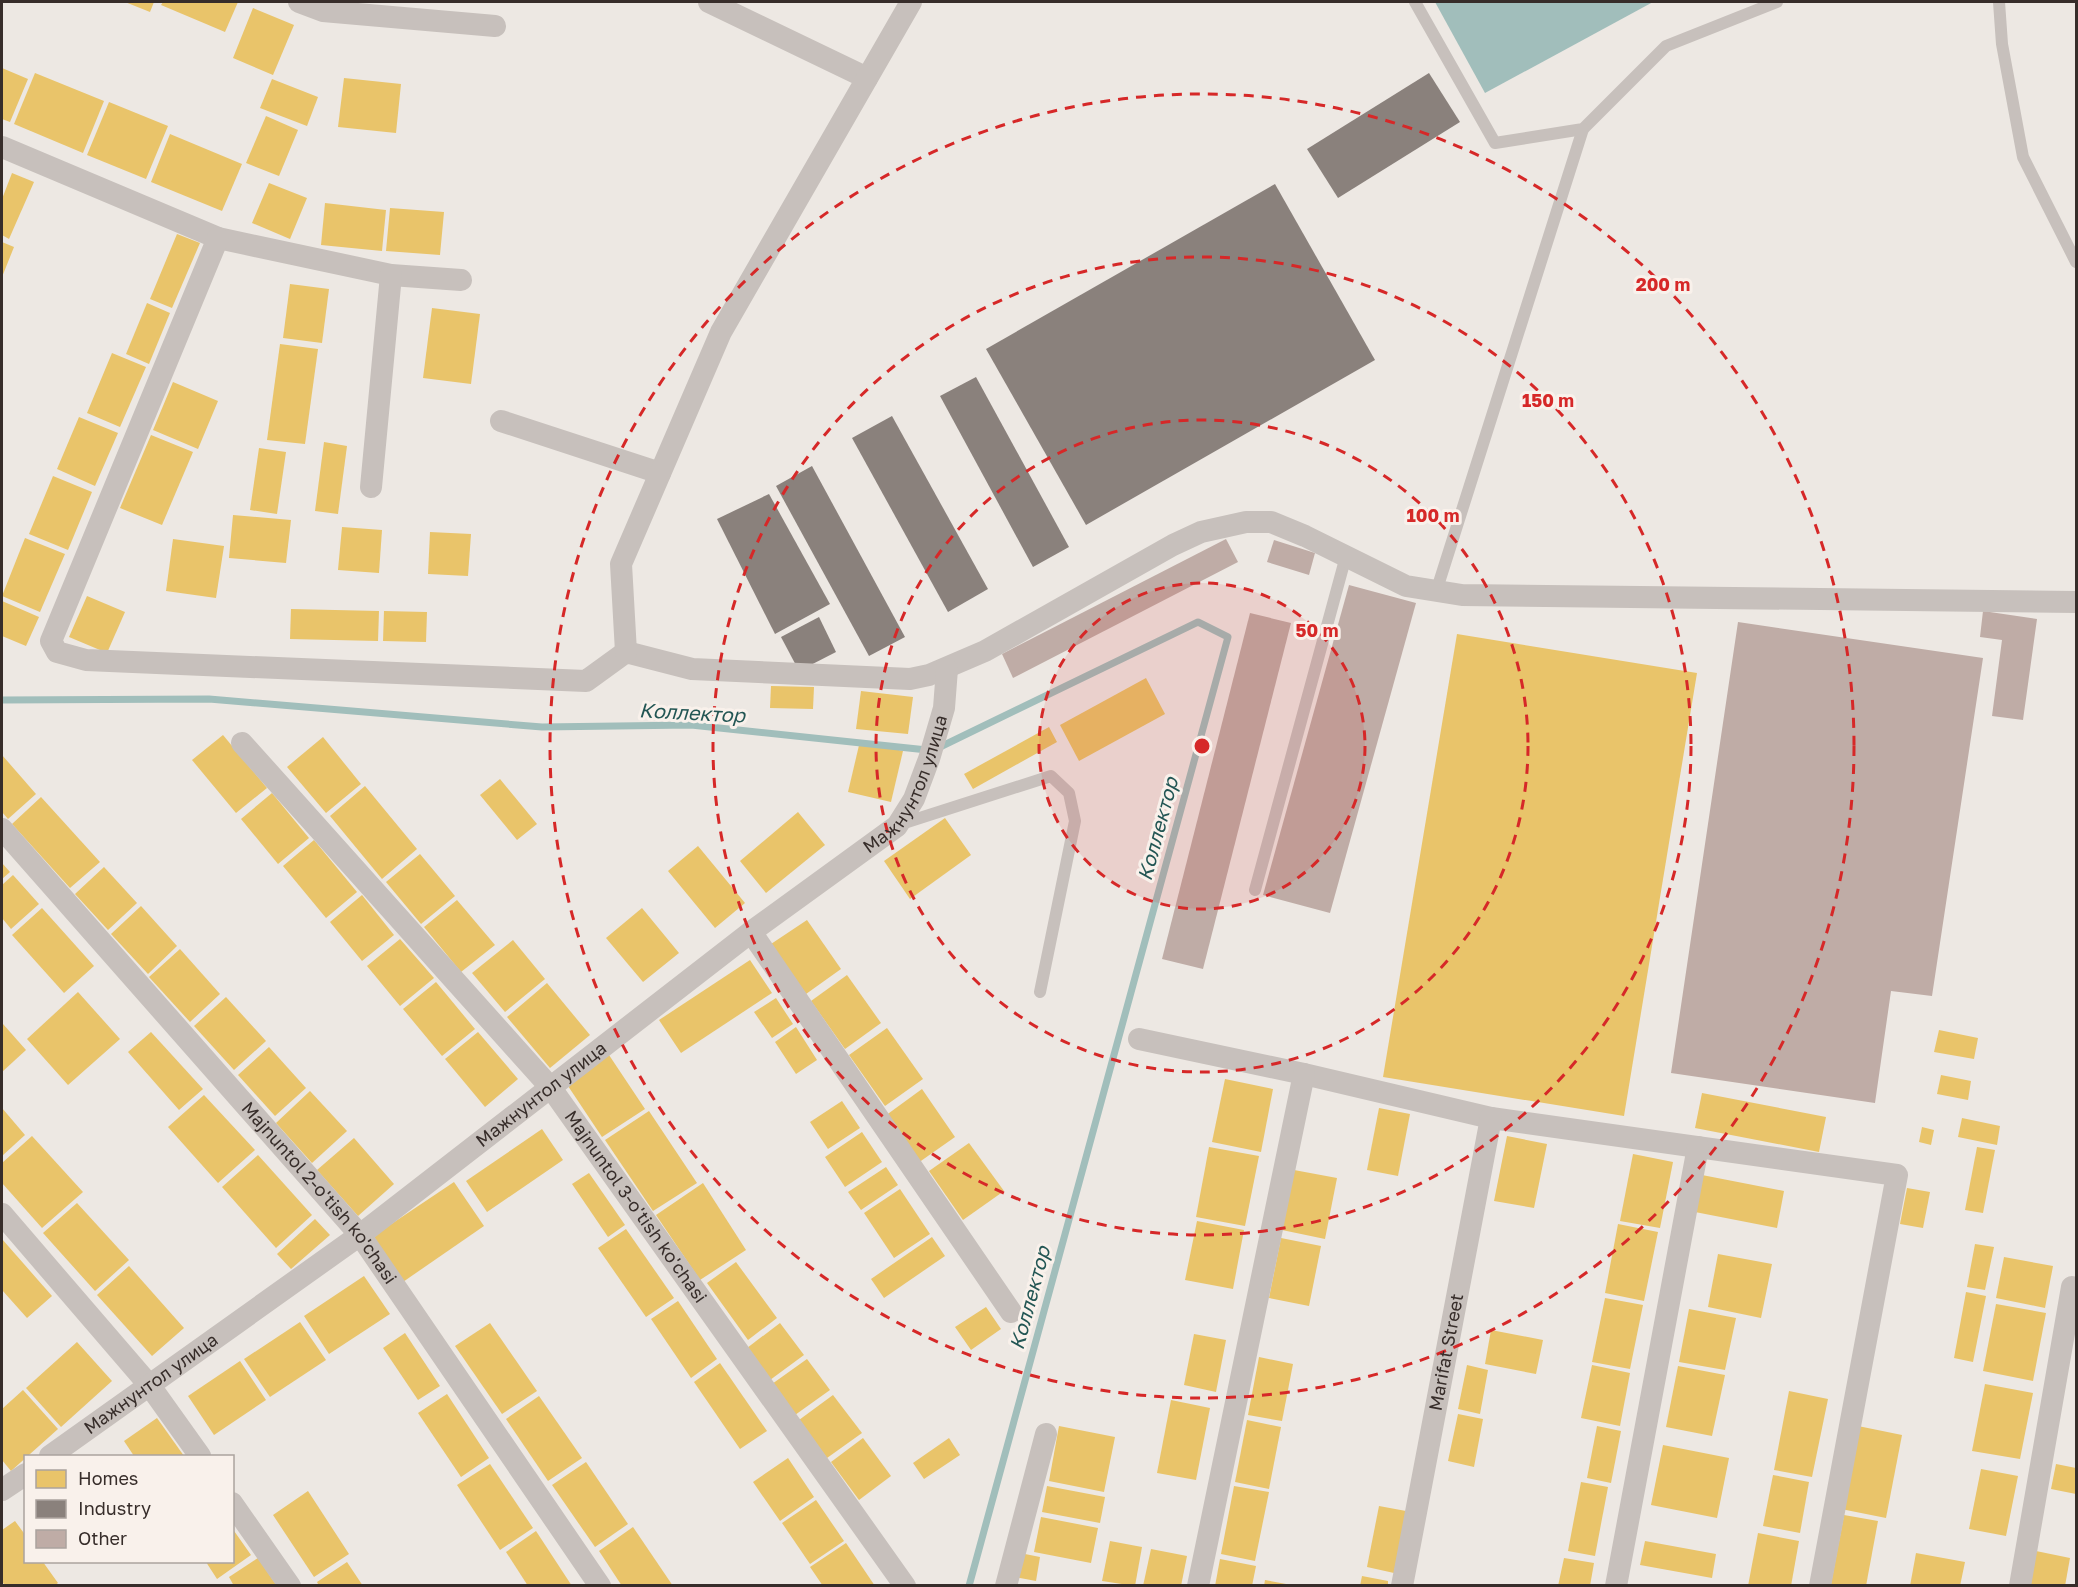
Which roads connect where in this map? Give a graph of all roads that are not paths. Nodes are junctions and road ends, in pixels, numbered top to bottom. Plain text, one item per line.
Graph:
1 (299, 2) edge
2 (709, 2) edge
3 (910, 2) edge
4 (1415, 2) edge
5 (1777, 2) edge
6 (1999, 2) edge
7 (495, 26) dead end
8 (867, 78) junction
9 (1583, 129) junction
10 (2, 147) edge
11 (218, 238) junction
12 (2076, 262) edge
13 (391, 275) junction
14 (461, 280) dead end
15 (501, 421) dead end
16 (660, 473) junction
17 (371, 487) dead end
18 (1346, 556) junction
19 (1436, 592) junction
20 (2076, 602) edge
21 (626, 652) junction
22 (947, 669) junction
23 (242, 743) dead end
24 (897, 825) junction
25 (2, 829) edge
26 (1255, 890) dead end
27 (751, 932) junction
28 (1040, 992) dead end
29 (1138, 1039) dead end
30 (1304, 1074) junction
31 (551, 1089) junction
32 (1491, 1118) junction
33 (1698, 1146) junction
34 (2, 1214) edge
35 (360, 1235) junction
36 (2072, 1287) dead end
37 (1011, 1312) dead end
38 (150, 1386) junction
39 (1046, 1434) dead end
40 (51, 1455) edge
41 (199, 1455) edge
42 (24, 1475) edge
43 (2, 1490) edge
44 (234, 1506) edge
45 (290, 1586) edge
46 (600, 1586) edge
47 (905, 1586) edge
48 (1006, 1586) edge
49 (1198, 1586) edge
50 (1402, 1586) edge
51 (1616, 1586) edge
52 (1820, 1586) edge
53 (2020, 1586) edge

1 - 7 street
2 - 8 street
3 - 8 street
4 - 9 lane
5 - 9 lane
6 - 12 lane
8 - 16 street
9 - 19 lane
10 - 11 street
11 - 13 street
11 - 21 street
13 - 14 street
13 - 17 street
15 - 16 street
16 - 21 street
18 - 19 street
18 - 22 street
18 - 26 lane
19 - 20 street
21 - 22 street
22 - 24 street, Мажнунтол улица
23 - 31 street, Majnuntol 3-o'tish ko'chasi
24 - 27 street, Мажнунтол улица
24 - 28 lane
25 - 35 street, Majnuntol 2-o'tish ko'chasi
27 - 31 street, Мажнунтол улица
27 - 37 street
29 - 30 street
30 - 32 street
30 - 49 street
31 - 35 street, Мажнунтол улица
31 - 47 street, Majnuntol 3-o'tish ko'chasi
32 - 33 street
32 - 50 street, Marifat Street
33 - 51 street
33 - 52 street
34 - 38 street
35 - 38 street, Мажнунтол улица
35 - 46 street, Majnuntol 2-o'tish ko'chasi
36 - 53 street
38 - 40 street, Мажнунтол улица
38 - 41 street
39 - 48 street
42 - 43 street
44 - 45 street

